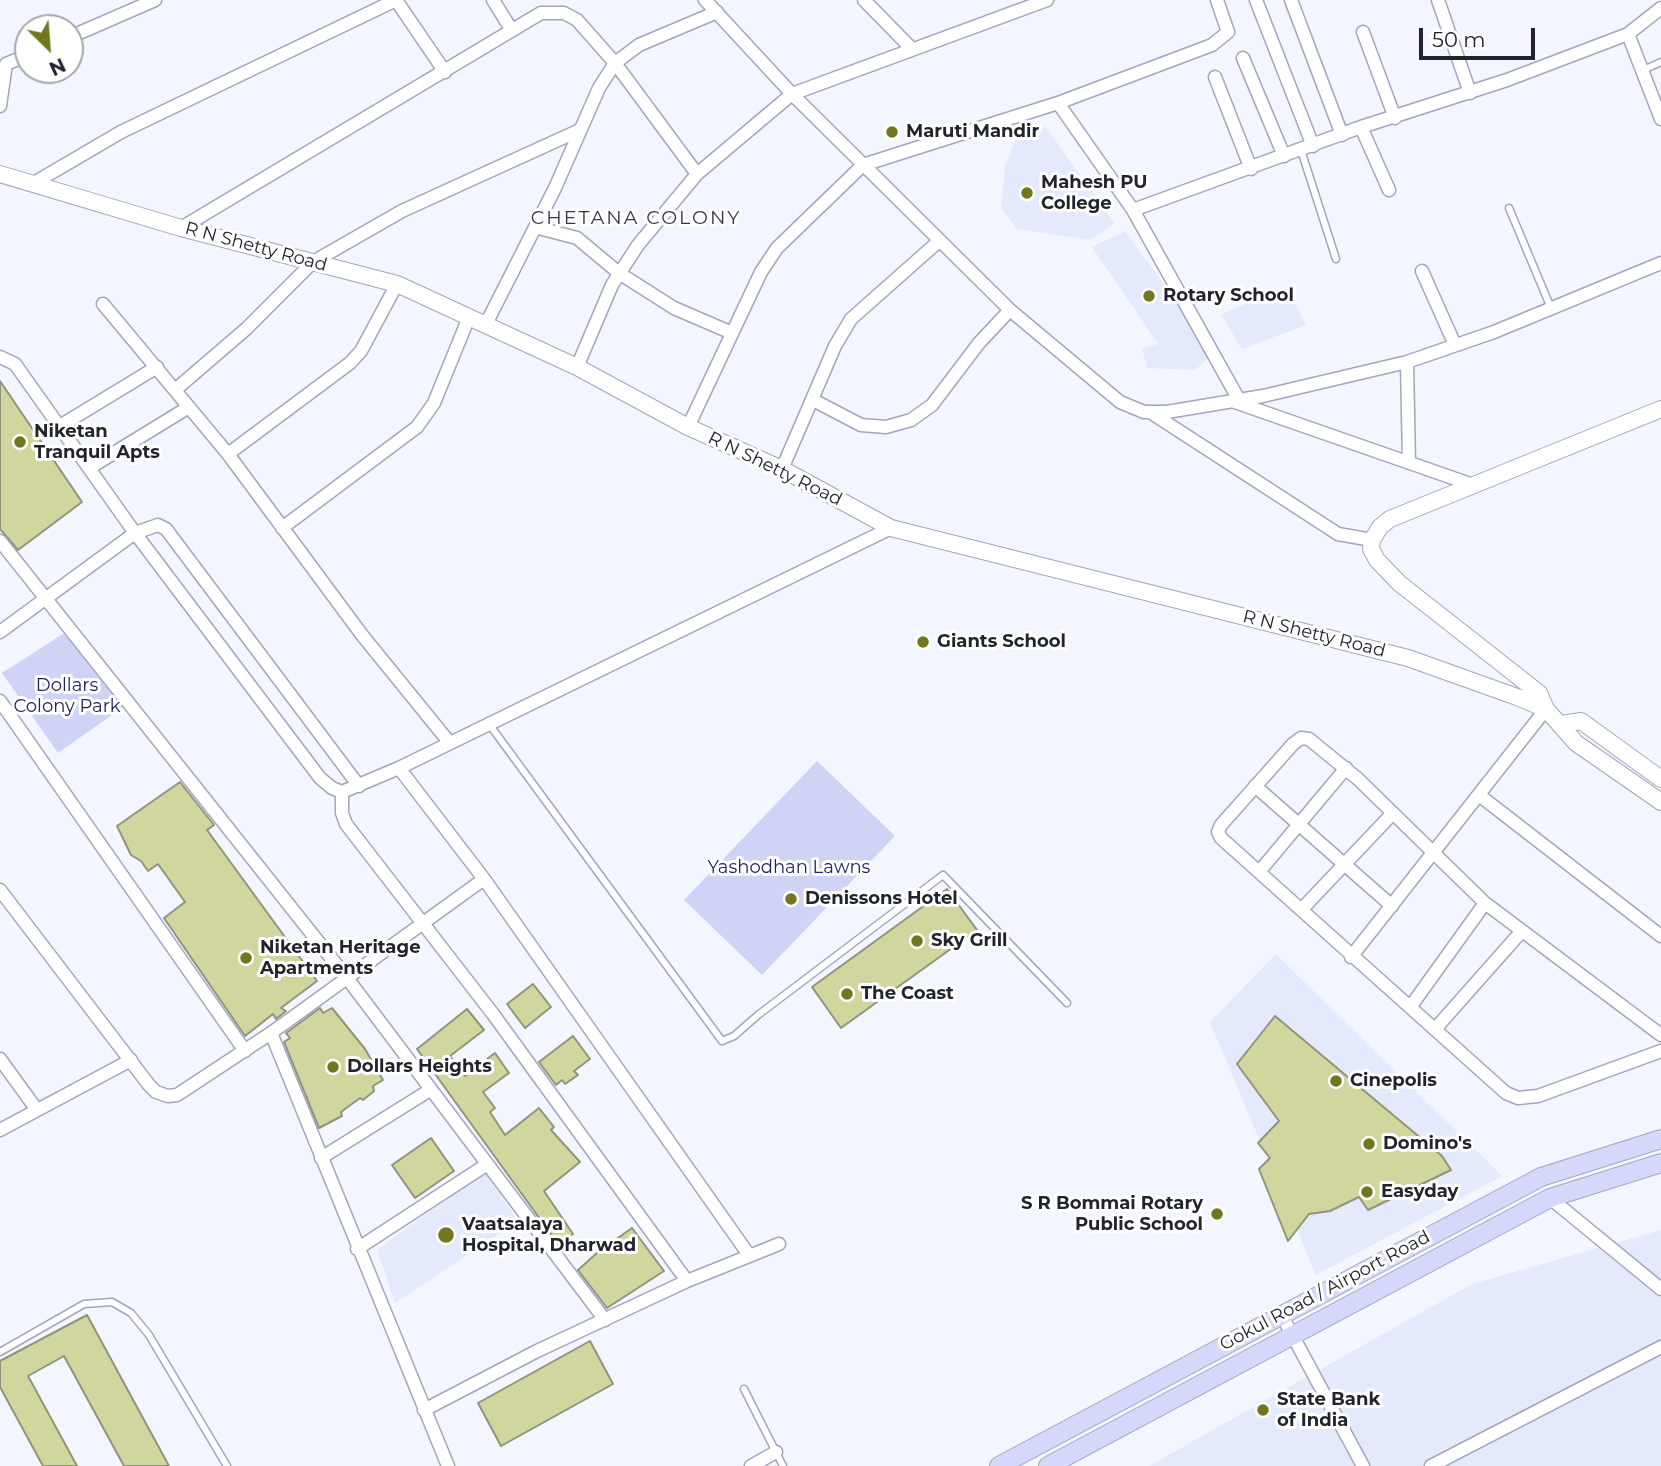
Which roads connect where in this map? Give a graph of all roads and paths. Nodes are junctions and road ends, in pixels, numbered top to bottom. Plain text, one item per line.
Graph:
1 (155, 0) edge
2 (396, 0) edge
3 (493, 0) edge
4 (705, 0) edge
5 (864, 0) edge
6 (1047, 0) edge
7 (1217, 0) edge
8 (1256, 0) edge
9 (1291, 0) edge
10 (1438, 0) edge
11 (1661, 8) edge
12 (717, 12) junction
13 (512, 29) junction
14 (84, 31) edge
15 (1363, 32) dead end
16 (1628, 34) junction
17 (911, 48) junction
18 (0, 51) edge
19 (1243, 58) dead end
20 (14, 61) edge
21 (1661, 62) edge
22 (6, 64) junction
23 (614, 64) junction
24 (1641, 71) junction
25 (444, 72) junction
26 (1215, 77) dead end
27 (1470, 93) junction
28 (792, 94) junction
29 (1058, 103) junction
30 (0, 106) edge
31 (1395, 118) junction
32 (1661, 120) edge
33 (1362, 127) junction
34 (580, 130) junction
35 (1342, 135) junction
36 (1307, 148) junction
37 (1284, 156) junction
38 (863, 165) junction
39 (1251, 169) junction
40 (0, 174) edge
41 (697, 174) junction
42 (34, 183) junction
43 (1389, 190) dead end
44 (1509, 208) dead end
45 (1133, 210) junction
46 (535, 227) junction
47 (181, 228) junction
48 (939, 242) junction
49 (1336, 259) dead end
50 (313, 262) junction
51 (1661, 263) edge
52 (1422, 271) dead end
53 (619, 274) junction
54 (397, 284) junction
55 (103, 304) dead end
56 (1551, 308) junction
57 (1010, 310) junction
58 (469, 317) junction
59 (486, 324) junction
60 (732, 333) junction
61 (1455, 345) junction
62 (0, 356) edge
63 (1406, 362) junction
64 (157, 367) junction
65 (577, 367) junction
66 (175, 390) junction
67 (813, 400) junction
68 (1235, 400) junction
69 (188, 407) junction
70 (1661, 409) edge
71 (1149, 412) junction
72 (60, 426) junction
73 (688, 427) junction
74 (228, 454) junction
75 (1409, 463) junction
76 (91, 467) junction
77 (782, 469) junction
78 (1473, 485) junction
79 (282, 528) junction
80 (891, 528) junction
81 (135, 533) junction
82 (1372, 540) junction
83 (0, 541) edge
84 (43, 598) junction
85 (1, 628) edge
86 (0, 701) edge
87 (1546, 709) junction
88 (489, 724) junction
89 (1562, 724) junction
90 (449, 742) junction
91 (399, 768) junction
92 (1346, 768) junction
93 (1661, 779) edge
94 (359, 786) junction
95 (1255, 786) junction
96 (342, 792) junction
97 (1479, 795) junction
98 (1661, 803) edge
99 (1392, 814) junction
100 (1299, 825) junction
101 (1435, 854) junction
102 (1344, 864) junction
103 (1259, 873) junction
104 (484, 879) junction
105 (0, 890) edge
106 (1485, 903) junction
107 (1392, 906) junction
108 (1302, 909) junction
109 (421, 923) junction
110 (1521, 932) junction
111 (1661, 936) edge
112 (1351, 957) junction
113 (347, 978) junction
114 (1067, 1003) dead end
115 (1410, 1006) junction
116 (1436, 1028) junction
117 (271, 1033) junction
118 (1661, 1035) edge
119 (245, 1051) junction
120 (1661, 1051) edge
121 (0, 1059) edge
122 (131, 1060) junction
123 (430, 1090) junction
124 (37, 1110) junction
125 (0, 1130) edge
126 (1661, 1139) edge
127 (321, 1158) junction
128 (1661, 1163) edge
129 (486, 1165) junction
130 (1550, 1198) junction
131 (779, 1244) dead end
132 (357, 1249) junction
133 (749, 1255) junction
134 (687, 1281) junction
135 (1661, 1289) edge
136 (1282, 1314) junction
137 (605, 1320) junction
138 (1291, 1336) junction
139 (1661, 1347) edge
140 (0, 1352) edge
141 (744, 1389) dead end
142 (424, 1410) junction
143 (776, 1452) junction
144 (227, 1466) edge
145 (447, 1466) edge
146 (751, 1466) edge
147 (783, 1466) edge
148 (999, 1466) edge
149 (1048, 1466) edge
150 (1363, 1466) edge
151 (1431, 1466) edge

1 - 14 street
2 - 25 street
2 - 42 street
3 - 13 street
4 - 12 street
5 - 17 street
6 - 17 street
7 - 29 street
8 - 36 street
9 - 35 street
10 - 27 street
11 - 16 street
12 - 23 street
12 - 28 street
13 - 23 street
13 - 25 street
15 - 31 street
16 - 24 street
16 - 27 street
17 - 28 street
18 - 22 street
19 - 37 street
20 - 22 street
21 - 24 lane
22 - 30 street
23 - 34 street
23 - 41 street
24 - 32 street
25 - 47 street
26 - 39 street
27 - 31 street
28 - 38 street
28 - 41 street
29 - 38 street
29 - 45 street
31 - 33 street
33 - 35 street
33 - 43 street
34 - 46 street
34 - 50 street
35 - 36 street
36 - 37 street
36 - 49 lane
37 - 39 street
38 - 48 street
38 - 60 street
39 - 45 street
40 - 42 street, R N Shetty Road
41 - 53 street
42 - 47 street, R N Shetty Road
44 - 56 lane
45 - 68 street
46 - 53 street
46 - 59 street
47 - 50 street, R N Shetty Road
48 - 57 street
48 - 67 street
50 - 54 street, R N Shetty Road
50 - 66 street
51 - 56 street
52 - 61 street
53 - 60 street
53 - 65 street
54 - 58 street, R N Shetty Road
54 - 74 street
55 - 64 street
56 - 61 street
57 - 67 street
57 - 71 street
58 - 59 street, R N Shetty Road
58 - 79 street
59 - 65 street, R N Shetty Road
60 - 73 street
61 - 63 street
62 - 72 street
63 - 68 street
63 - 75 street
64 - 66 street
64 - 72 street
65 - 73 street, R N Shetty Road
66 - 69 street
67 - 77 street
68 - 71 street
68 - 75 street
69 - 74 street
69 - 76 street
70 - 78 street
71 - 82 street
72 - 76 street
73 - 77 street, R N Shetty Road
74 - 79 street
75 - 78 street
76 - 81 street
77 - 80 street, R N Shetty Road
78 - 82 street
79 - 90 street
80 - 87 street, R N Shetty Road
80 - 88 street
81 - 84 street
81 - 94 street
81 - 96 street
82 - 87 street
83 - 84 street
84 - 85 street
84 - 113 street
86 - 119 street
87 - 89 street, R N Shetty Road
87 - 97 street
88 - 90 street
88 - 114 lane
89 - 93 street
89 - 98 street, R N Shetty Road
90 - 91 street
91 - 94 street
91 - 104 street
92 - 95 street
92 - 99 street
92 - 100 street
94 - 96 street
95 - 100 street
95 - 103 street
96 - 109 street
97 - 101 street
97 - 111 street
99 - 101 street
99 - 102 street
100 - 102 street
100 - 103 street
101 - 106 street
101 - 107 street
102 - 107 street
102 - 108 street
103 - 108 street
104 - 109 street
104 - 133 street
105 - 122 street
106 - 110 street
106 - 115 street
107 - 112 street
108 - 112 street
109 - 113 street
109 - 134 street
110 - 116 street
110 - 118 street
112 - 115 street
113 - 117 street
113 - 123 street
115 - 116 street
116 - 120 street
117 - 119 street
117 - 127 street
119 - 122 street
121 - 124 street
122 - 124 street
123 - 127 street
123 - 129 street
124 - 125 street
126 - 136 main road, Gokul Road / Airport Road
127 - 132 street
128 - 130 main road, Gokul Road / Airport Road
129 - 132 street
129 - 137 street
130 - 135 street
130 - 138 main road, Gokul Road / Airport Road
131 - 133 street
132 - 142 street
133 - 134 street
134 - 137 street
136 - 138 street
136 - 148 main road, Gokul Road / Airport Road
137 - 142 street
138 - 149 main road, Gokul Road / Airport Road
138 - 150 street
139 - 151 street
140 - 144 lane
141 - 143 lane
142 - 145 street
143 - 146 street
143 - 147 lane

